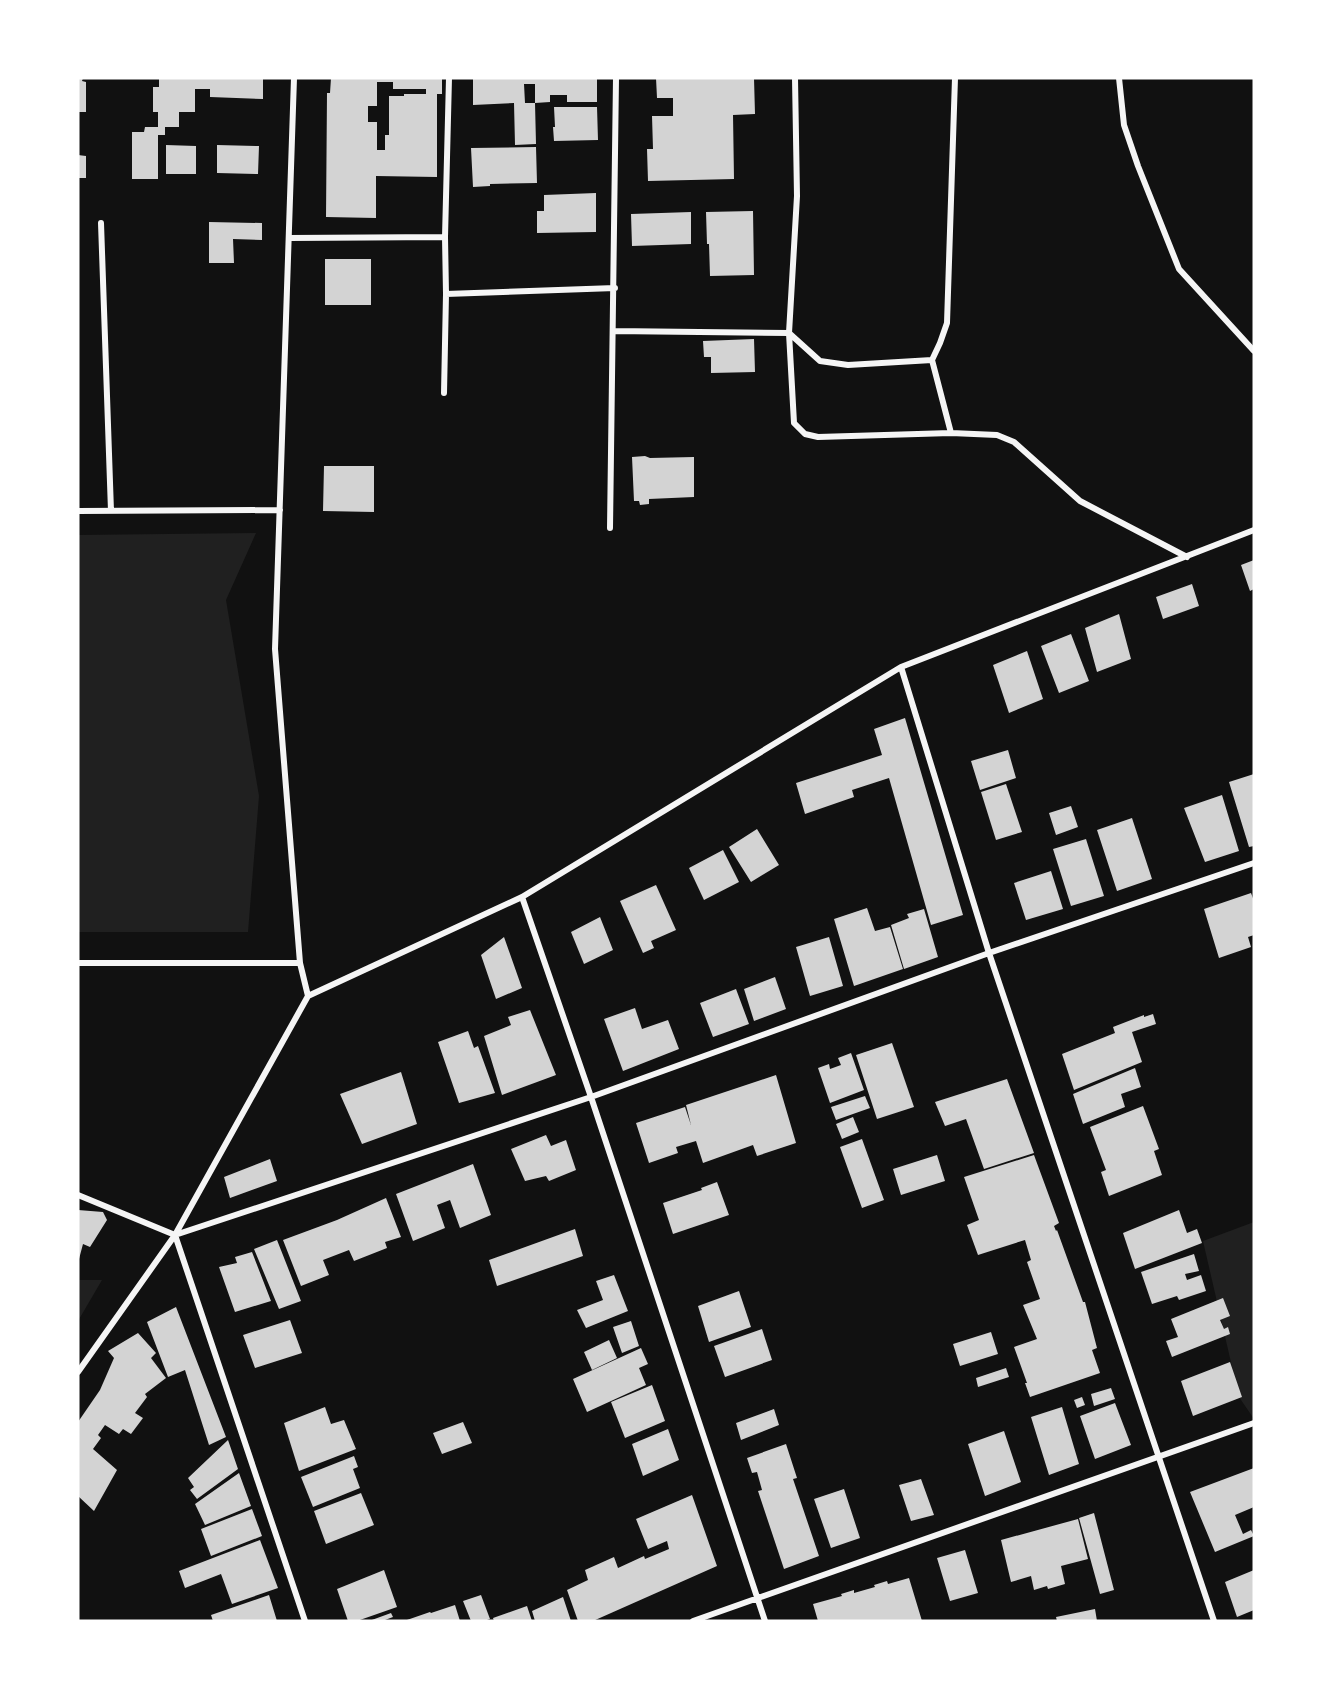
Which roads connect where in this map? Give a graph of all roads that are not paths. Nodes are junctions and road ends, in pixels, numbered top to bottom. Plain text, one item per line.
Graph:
1 (294, 78) edge
2 (449, 78) edge
3 (616, 78) edge
4 (795, 78) edge
5 (956, 78) edge
6 (1119, 78) edge
7 (101, 223) dead end
8 (289, 237) junction
9 (444, 237) junction
10 (615, 288) junction
11 (446, 294) junction
12 (613, 331) junction
13 (789, 333) junction
14 (1254, 351) edge
15 (932, 360) junction
16 (444, 393) dead end
17 (951, 433) junction
18 (280, 510) junction
19 (78, 511) edge
20 (111, 511) junction
21 (610, 528) dead end
22 (1254, 530) edge
23 (1187, 556) junction
24 (902, 667) junction
25 (1254, 863) edge
26 (522, 897) junction
27 (989, 953) junction
28 (78, 963) edge
29 (300, 963) junction
30 (308, 996) junction
31 (591, 1097) junction
32 (78, 1195) edge
33 (175, 1235) junction
34 (78, 1372) edge
35 (1254, 1423) edge
36 (1158, 1457) junction
37 (757, 1599) junction
38 (305, 1621) edge
39 (693, 1621) edge
40 (765, 1621) edge
41 (1214, 1621) edge

1 - 8 street
2 - 9 street
3 - 10 street
4 - 13 street
5 - 15 street
6 - 14 street
7 - 20 street
8 - 9 street
8 - 18 street
9 - 11 street
10 - 11 street
10 - 12 street
11 - 16 street
12 - 13 street
12 - 21 street
13 - 15 street
13 - 17 street
15 - 17 street
17 - 23 street
18 - 20 street
18 - 29 street
19 - 20 street
22 - 23 street
23 - 24 street
24 - 26 street
24 - 27 street
25 - 27 street
26 - 30 street
26 - 31 street
27 - 31 street
27 - 36 street
28 - 29 street
29 - 30 street
30 - 33 street
31 - 33 street
31 - 37 street
32 - 33 street
33 - 34 street
33 - 38 street
35 - 36 street
36 - 37 street
36 - 41 street
37 - 39 street
37 - 40 street

